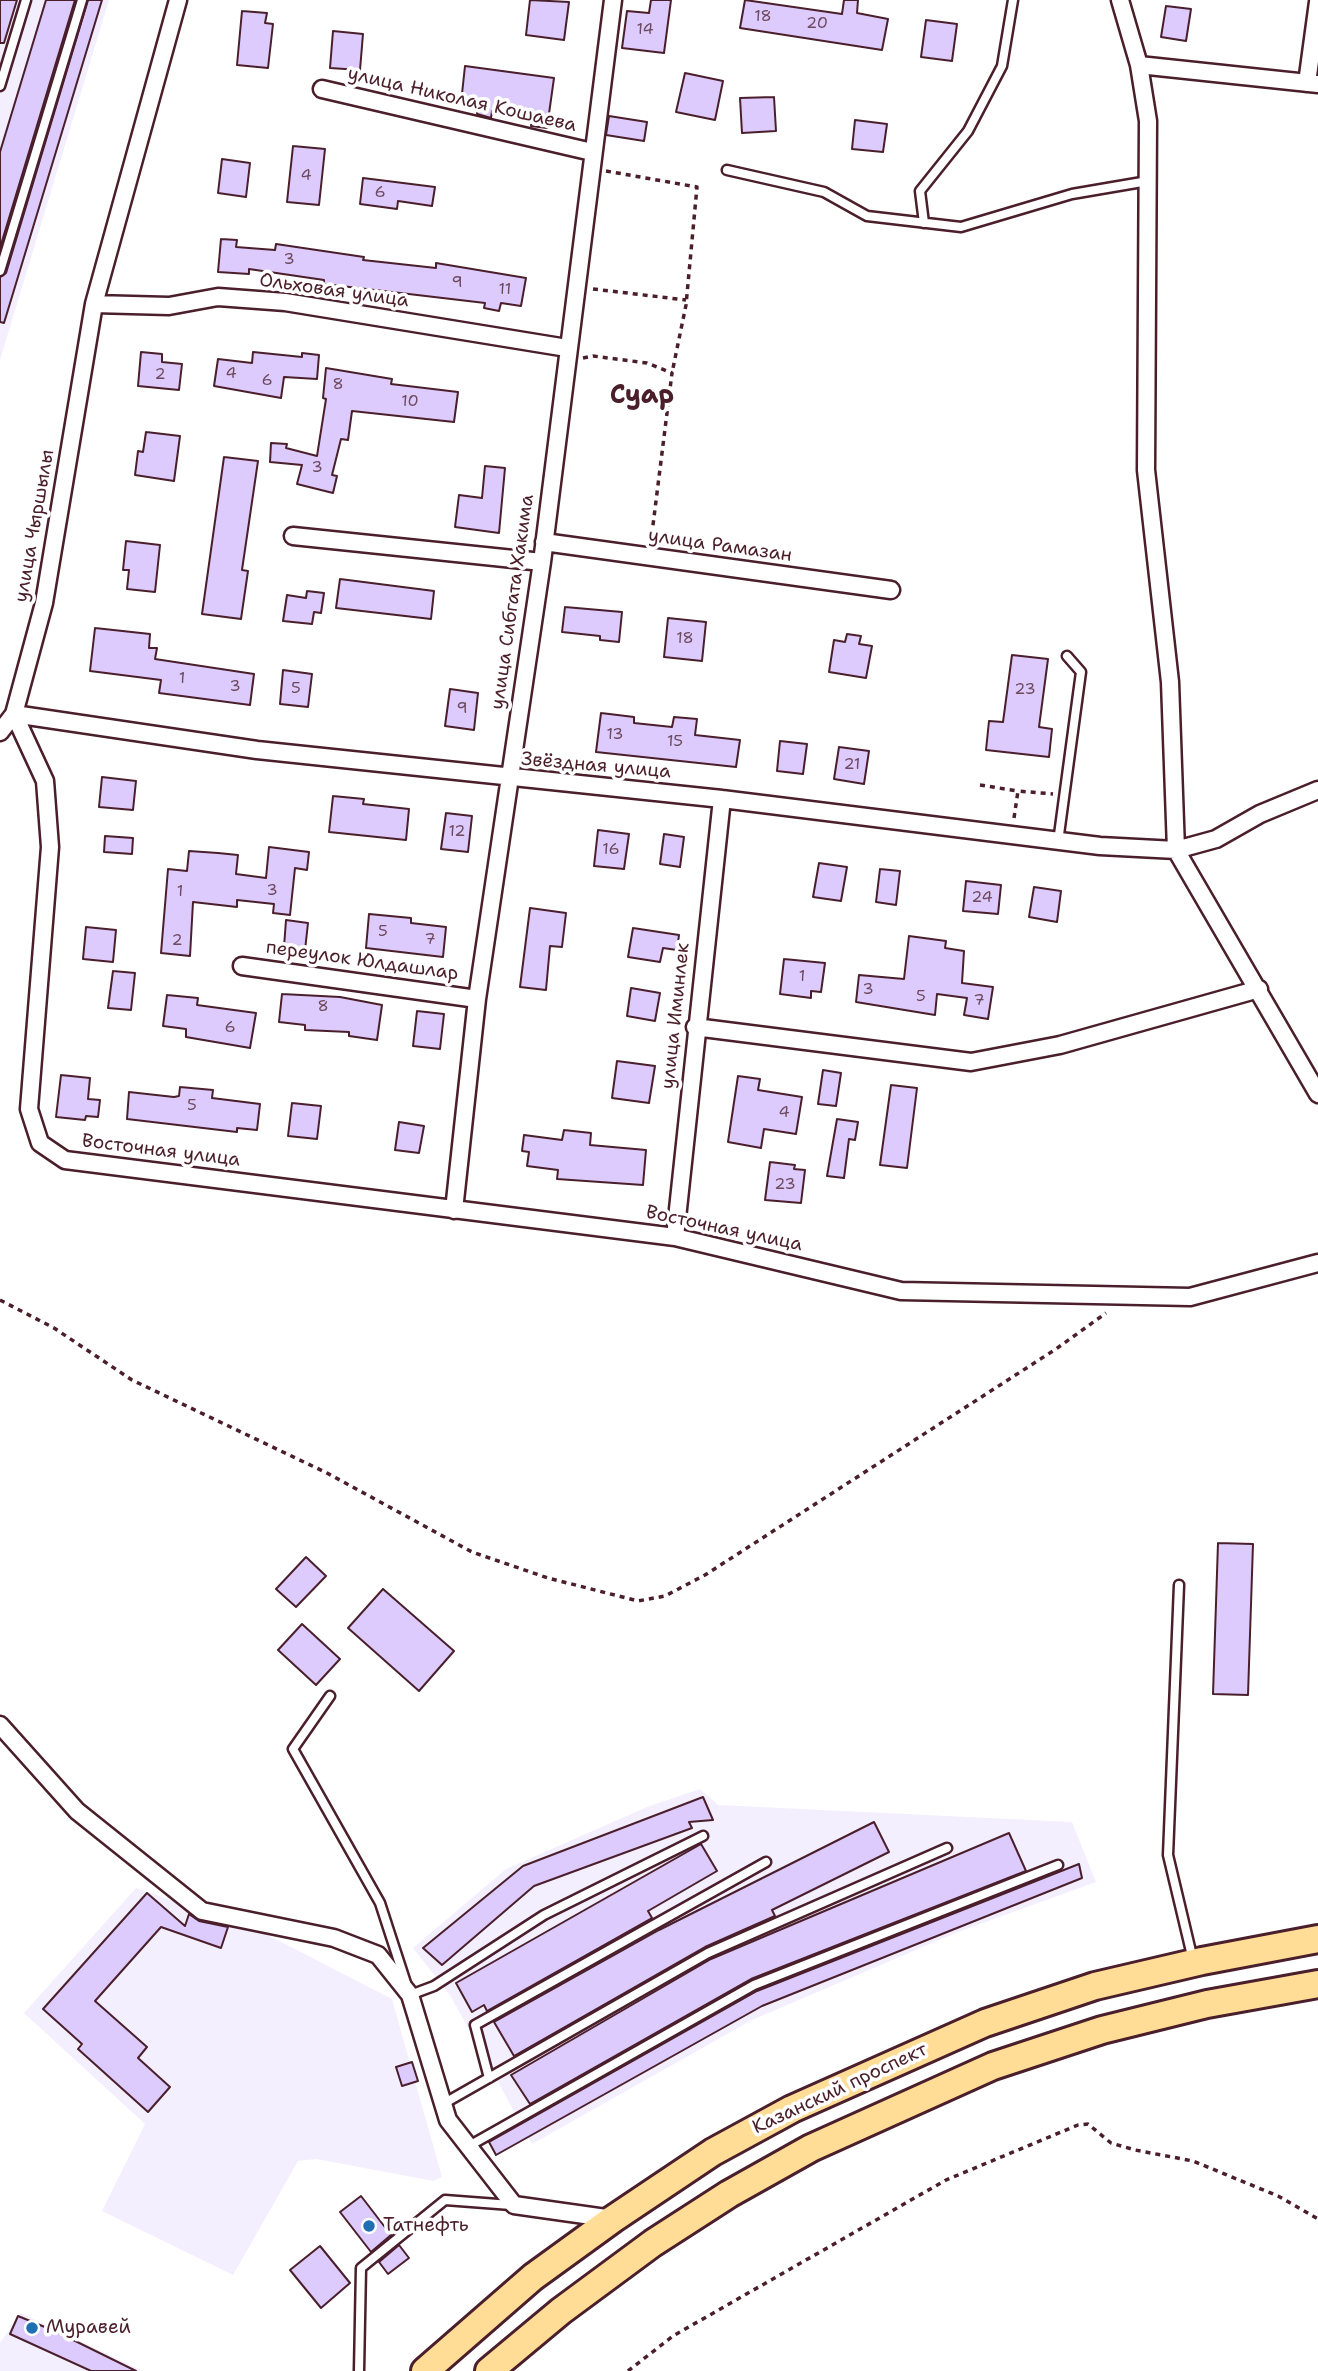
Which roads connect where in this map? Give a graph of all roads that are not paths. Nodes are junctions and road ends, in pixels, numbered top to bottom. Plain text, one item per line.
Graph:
1 (26, 0) edge
2 (82, 0) edge
3 (178, 0) edge
4 (613, 0) edge
5 (1013, 0) edge
6 (1117, 1) edge
7 (1318, 2) edge
8 (1139, 65) junction
9 (1313, 83) edge
10 (0, 86) edge
11 (322, 89) dead end
12 (591, 160) junction
13 (727, 170) dead end
14 (1148, 181) junction
15 (925, 223) junction
16 (2, 257) edge
17 (0, 271) edge
18 (94, 304) junction
19 (566, 355) junction
20 (293, 536) dead end
21 (544, 542) junction
22 (542, 562) junction
23 (891, 590) dead end
24 (1067, 656) dead end
25 (14, 714) junction
26 (0, 732) edge
27 (509, 779) junction
28 (1318, 790) edge
29 (722, 799) junction
30 (1058, 842) junction
31 (1176, 850) junction
32 (242, 966) dead end
33 (1259, 989) junction
34 (477, 999) junction
35 (695, 1027) junction
36 (1318, 1094) edge
37 (454, 1210) junction
38 (675, 1237) junction
39 (1318, 1263) edge
40 (1180, 1585) dead end
41 (330, 1696) dead end
42 (0, 1725) edge
43 (704, 1836) dead end
44 (947, 1849) dead end
45 (766, 1862) dead end
46 (1058, 1864) dead end
47 (1318, 1939) edge
48 (1194, 1962) junction
49 (1314, 1985) edge
50 (410, 1995) junction
51 (489, 2078) junction
52 (443, 2104) junction
53 (469, 2146) junction
54 (514, 2205) junction
55 (613, 2219) junction
56 (359, 2371) edge
57 (425, 2371) edge
58 (489, 2371) edge

1 - 10 lane
2 - 16 lane
3 - 18 street, улица Чыршылы
4 - 12 street, улица Сибгата Хакима
5 - 15 lane
6 - 8 street
7 - 9 street
8 - 9 street
8 - 14 street
11 - 12 street, улица Николая Кошаева
12 - 19 street, улица Сибгата Хакима
13 - 15 lane
14 - 15 lane
14 - 31 street
16 - 17 lane
18 - 19 street, Ольховая улица
18 - 25 street, улица Чыршылы
19 - 21 street, улица Сибгата Хакима
20 - 22 street
21 - 22 street, улица Сибгата Хакима
21 - 23 street, улица Рамазан
22 - 27 street, улица Сибгата Хакима
24 - 30 lane
25 - 26 street
25 - 27 street, Звёздная улица
25 - 37 street, Восточная улица
27 - 29 street, Звёздная улица
27 - 34 street, улица Сибгата Хакима
28 - 31 street, Звёздная улица
29 - 30 street, Звёздная улица
29 - 35 street, улица Иминлек
30 - 31 street, Звёздная улица
31 - 33 street
32 - 34 street, переулок Юлдашлар
33 - 35 street
33 - 36 street
34 - 37 street, улица Сибгата Хакима
35 - 38 street, улица Иминлек
37 - 38 street, Восточная улица
38 - 39 street, Восточная улица
40 - 48 lane
41 - 50 lane
42 - 50 street
43 - 50 lane
44 - 51 lane
45 - 51 lane
46 - 53 lane
47 - 48 main road, Казанский проспект
48 - 55 main road, Казанский проспект
49 - 58 main road
50 - 52 street
51 - 52 lane
52 - 53 street
53 - 54 street
54 - 55 street
54 - 56 lane
55 - 57 main road, Казанский проспект

